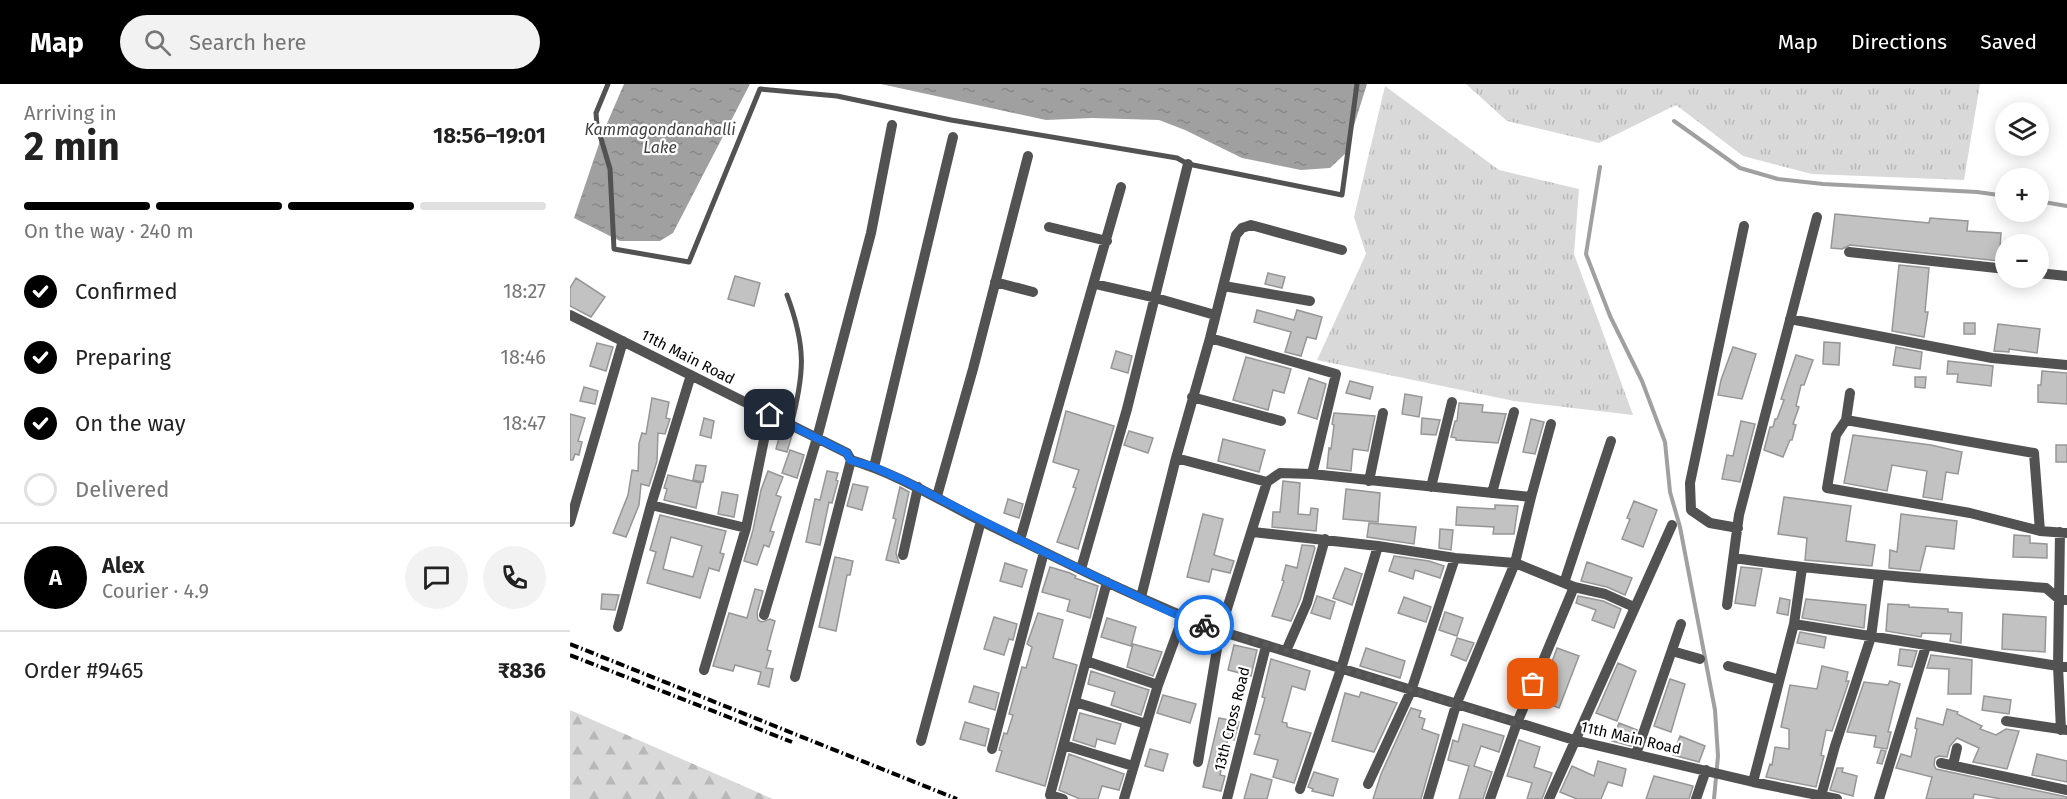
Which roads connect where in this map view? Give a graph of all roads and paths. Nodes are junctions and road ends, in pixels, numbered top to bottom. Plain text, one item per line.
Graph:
1 (608, 84) edge
2 (1357, 84) edge
3 (892, 125) dead end
4 (952, 137) dead end
5 (1028, 156) dead end
6 (1188, 164) junction
7 (1121, 188) dead end
8 (1817, 217) dead end
9 (1744, 226) dead end
10 (1049, 227) dead end
11 (1107, 241) junction
12 (1342, 250) dead end
13 (1849, 252) dead end
14 (1995, 268) edge
15 (2049, 274) edge
16 (2067, 276) edge
17 (995, 282) junction
18 (1095, 284) junction
19 (1224, 286) junction
20 (1033, 292) dead end
21 (787, 295) dead end
22 (1156, 298) junction
23 (1310, 301) dead end
24 (570, 315) edge
25 (1215, 315) junction
26 (1790, 319) junction
27 (1210, 338) junction
28 (623, 341) junction
29 (2067, 365) edge
30 (691, 375) junction
31 (1850, 393) dead end
32 (1192, 397) junction
33 (1452, 402) dead end
34 (1383, 412) dead end
35 (1514, 412) dead end
36 (770, 415) junction
37 (1846, 420) junction
38 (1281, 421) dead end
39 (1551, 424) dead end
40 (791, 426) junction
41 (817, 438) junction
42 (1611, 441) dead end
43 (1176, 458) junction
44 (850, 460) junction
45 (874, 467) junction
46 (1312, 474) junction
47 (1369, 481) junction
48 (1267, 482) junction
49 (918, 487) junction
50 (1431, 487) junction
51 (1492, 493) junction
52 (937, 496) junction
53 (1531, 496) junction
54 (651, 505) junction
55 (981, 521) junction
56 (570, 522) edge
57 (1672, 525) dead end
58 (746, 528) junction
59 (1738, 528) junction
60 (2040, 531) junction
61 (1253, 532) junction
62 (2063, 533) edge
63 (1324, 539) junction
64 (1020, 540) junction
65 (1378, 546) junction
66 (1044, 552) junction
67 (903, 555) dead end
68 (1455, 558) junction
69 (1734, 558) junction
70 (1515, 563) junction
71 (1081, 568) junction
72 (1802, 568) junction
73 (1879, 576) junction
74 (1107, 582) junction
75 (1569, 585) junction
76 (1141, 597) junction
77 (2063, 600) edge
78 (1727, 605) dead end
79 (1634, 607) junction
80 (765, 615) dead end
81 (1183, 617) junction
82 (1681, 624) dead end
83 (1794, 624) junction
84 (618, 627) dead end
85 (1220, 631) junction
86 (1871, 637) junction
87 (1266, 645) junction
88 (1926, 646) junction
89 (1286, 651) junction
90 (1672, 651) junction
91 (1700, 659) dead end
92 (1086, 661) junction
93 (1728, 666) dead end
94 (2062, 666) edge
95 (1341, 669) junction
96 (704, 670) dead end
97 (795, 677) dead end
98 (1779, 680) junction
99 (1158, 685) junction
100 (1411, 691) junction
101 (1075, 702) junction
102 (1456, 705) junction
103 (2006, 721) dead end
104 (1517, 723) junction
105 (1146, 724) junction
106 (2064, 730) edge
107 (1574, 740) junction
108 (921, 741) dead end
109 (1064, 745) junction
110 (1957, 748) dead end
111 (992, 749) dead end
112 (1636, 754) junction
113 (1198, 762) dead end
114 (1941, 763) dead end
115 (1953, 765) junction
116 (1134, 766) junction
117 (1706, 770) junction
118 (1753, 782) junction
119 (1368, 784) dead end
120 (1300, 789) dead end
121 (2067, 790) edge
122 (1821, 796) junction
123 (1063, 799) edge
124 (1124, 799) edge
125 (1227, 799) edge
126 (1428, 799) edge
127 (1490, 799) edge
128 (1549, 799) edge
129 (1696, 799) edge
130 (1837, 799) edge
131 (1879, 799) edge

1 - 6 lane
2 - 6 lane
3 - 41 street
4 - 45 street
5 - 17 street
6 - 22 street
7 - 11 street
8 - 26 street
9 - 59 street
10 - 11 street
11 - 18 street
12 - 19 street
13 - 14 street
15 - 16 street
17 - 20 street
17 - 52 street
18 - 22 street
18 - 64 street
19 - 23 street
19 - 25 street
21 - 40 lane
22 - 25 street
22 - 71 street
24 - 28 street, 11th Main Road
25 - 27 street
26 - 29 street
26 - 59 street
27 - 32 street
27 - 46 street
28 - 30 street, 11th Main Road
28 - 56 street
30 - 36 street, 11th Main Road
30 - 54 street
31 - 37 street
32 - 38 street
32 - 43 street
33 - 50 street
34 - 47 street
35 - 51 street
36 - 40 street, 11th Main Road
36 - 58 street
37 - 60 street
37 - 60 street
39 - 53 street
40 - 41 street, 11th Main Road
41 - 44 street, 11th Main Road
41 - 80 street
42 - 75 street
43 - 48 street
43 - 76 street
44 - 45 street, 11th Main Road
44 - 97 street
45 - 49 street, 11th Main Road
46 - 47 street
46 - 48 street
47 - 50 street
48 - 61 street
49 - 52 street, 11th Main Road
49 - 67 street
50 - 51 street
51 - 53 street
52 - 55 street, 11th Main Road
53 - 70 street
54 - 58 street
54 - 84 street
55 - 64 street, 11th Main Road
55 - 108 street
57 - 79 street
58 - 96 street
59 - 69 street
60 - 62 street
61 - 63 street
61 - 85 street
62 - 77 street
63 - 65 street
63 - 89 street
64 - 66 street, 11th Main Road
65 - 68 street
65 - 95 street
66 - 71 street, 11th Main Road
66 - 111 street
68 - 70 street
68 - 100 street
69 - 72 street
69 - 78 street
70 - 75 street
70 - 102 street
71 - 74 street, 11th Main Road
72 - 73 street
72 - 83 street
73 - 77 street
73 - 86 street
74 - 76 street, 11th Main Road
74 - 92 street
75 - 79 street
75 - 104 street
76 - 81 street, 11th Main Road
77 - 94 street
79 - 107 street
81 - 85 street, 11th Main Road
81 - 99 street
82 - 90 street
83 - 86 street
83 - 98 street
85 - 87 street, 11th Main Road
85 - 113 street
86 - 88 street
86 - 122 street
87 - 89 street, 11th Main Road
87 - 125 street, 13th Cross Road
88 - 94 street
88 - 131 street
89 - 95 street, 11th Main Road
90 - 91 street
90 - 112 street
92 - 99 street
92 - 101 street
93 - 98 street
94 - 106 street
95 - 100 street, 11th Main Road
95 - 120 street
98 - 118 street
99 - 105 street
100 - 102 street, 11th Main Road
100 - 119 street
101 - 105 street
101 - 109 street
102 - 104 street, 11th Main Road
102 - 126 street
103 - 106 street
104 - 107 street, 11th Main Road
104 - 127 street
105 - 116 street
107 - 112 street, 11th Main Road
107 - 128 street
109 - 116 street
109 - 123 street
110 - 115 street
112 - 117 street, 11th Main Road
114 - 115 street
115 - 121 street
116 - 124 street
117 - 118 street, 11th Main Road
117 - 129 street
118 - 122 street, 11th Main Road
122 - 130 street, 11th Main Road

